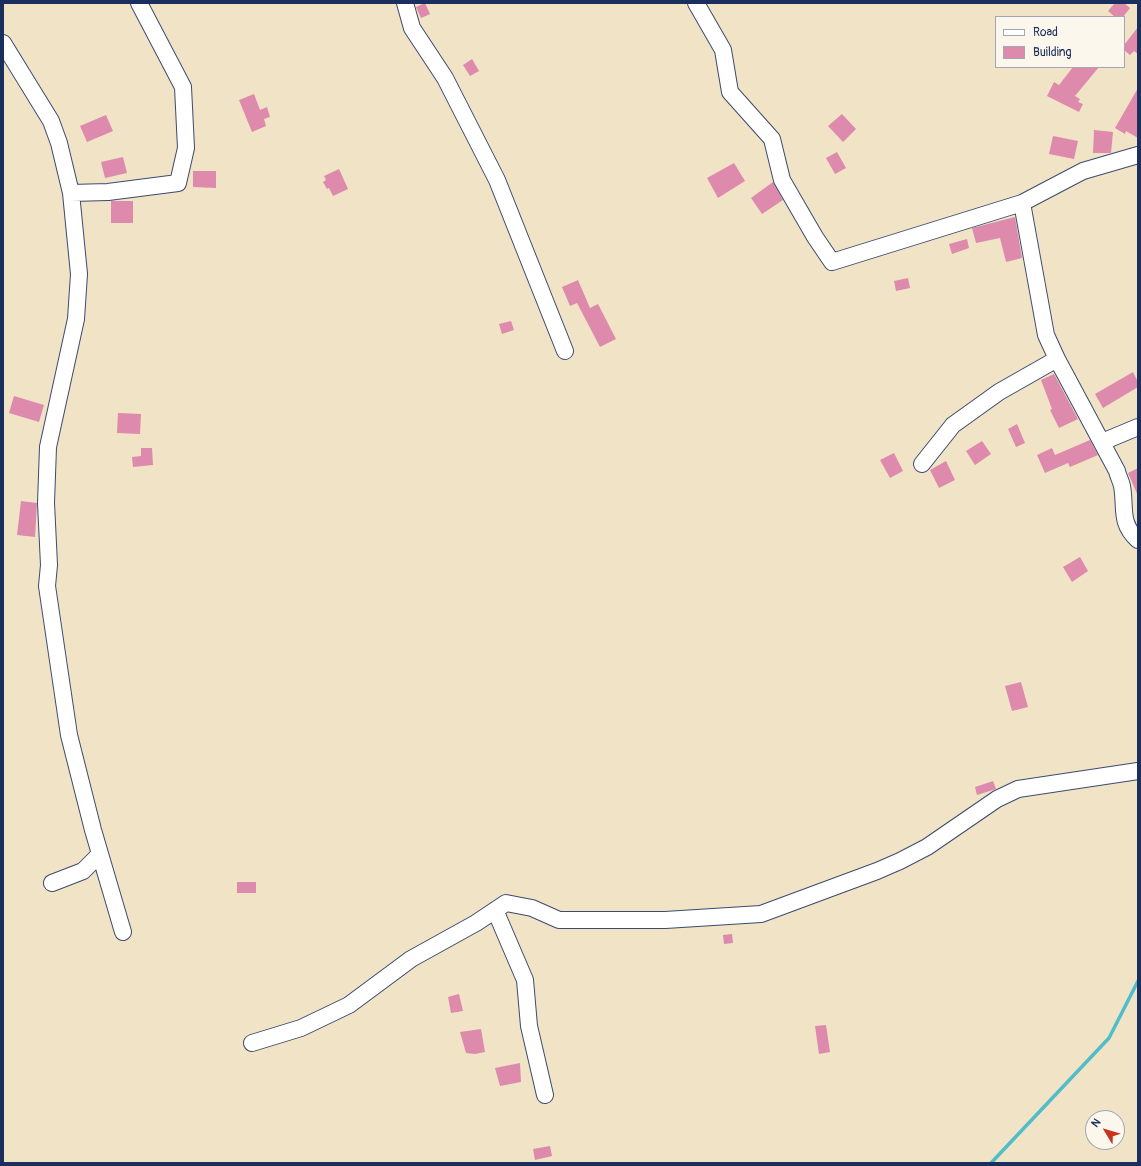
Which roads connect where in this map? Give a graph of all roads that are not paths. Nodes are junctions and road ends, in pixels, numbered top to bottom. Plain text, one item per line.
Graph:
1 (139, 3) edge
2 (405, 3) edge
3 (696, 3) edge
4 (3, 43) edge
5 (1138, 155) edge
6 (71, 193) junction
7 (1022, 203) junction
8 (565, 351) dead end
9 (1057, 359) junction
10 (1138, 427) edge
11 (1102, 442) junction
12 (922, 464) dead end
13 (1138, 540) edge
14 (1138, 771) edge
15 (100, 854) junction
16 (52, 883) dead end
17 (495, 910) junction
18 (123, 932) dead end
19 (252, 1043) dead end
20 (545, 1095) dead end

1 - 6 street
2 - 8 street
3 - 7 street
4 - 6 street
5 - 7 street
6 - 15 street
7 - 9 street
9 - 11 street
9 - 12 street
10 - 11 street
11 - 13 street
14 - 17 street
15 - 16 street
15 - 18 street
17 - 19 street
17 - 20 street

